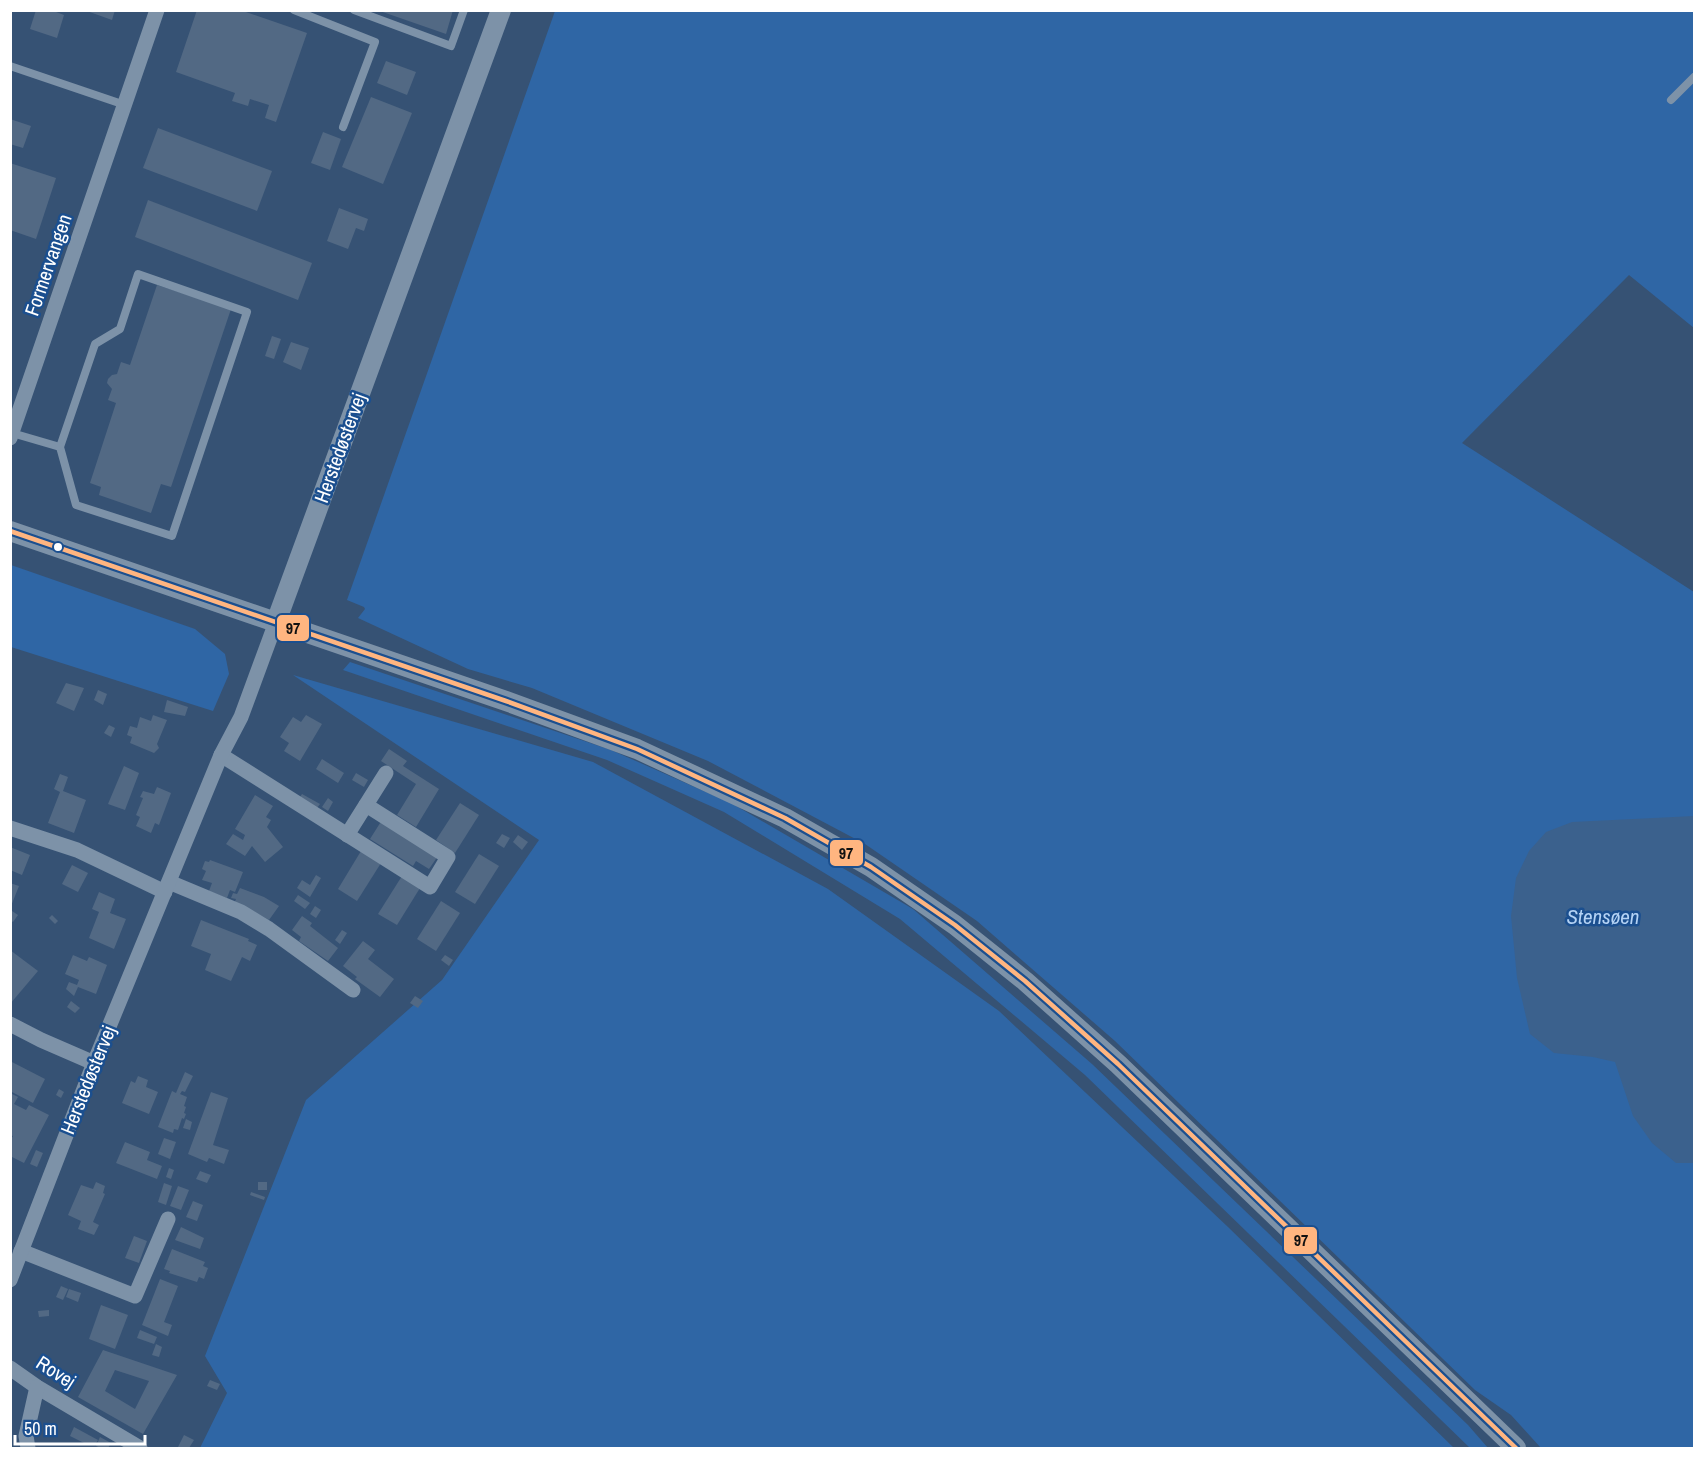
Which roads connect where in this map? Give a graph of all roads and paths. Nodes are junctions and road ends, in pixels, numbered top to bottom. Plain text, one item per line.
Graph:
1 (157, 10) edge
2 (294, 10) edge
3 (354, 10) edge
4 (464, 10) edge
5 (501, 10) edge
6 (10, 66) edge
7 (1695, 77) edge
8 (1671, 100) dead end
9 (124, 105) junction
10 (343, 127) dead end
11 (11, 436) edge
12 (60, 447) junction
13 (10, 531) edge
14 (276, 622) junction
15 (221, 755) junction
16 (386, 773) dead end
17 (366, 805) junction
18 (10, 828) edge
19 (347, 835) junction
20 (167, 887) junction
21 (353, 990) dead end
22 (11, 1024) edge
23 (94, 1063) junction
24 (168, 1219) dead end
25 (21, 1251) junction
26 (10, 1280) edge
27 (10, 1368) edge
28 (37, 1387) junction
29 (28, 1449) edge
30 (140, 1449) edge
31 (1516, 1449) edge

1 - 9 street, Formervangen
2 - 10 lane
3 - 4 lane
5 - 14 street, Herstedøstervej
6 - 9 lane
7 - 8 lane
9 - 11 street, Formervangen
11 - 12 lane
12 - 12 lane
13 - 14 street
14 - 15 street, Herstedøstervej
14 - 31 street
15 - 19 street
15 - 20 street, Herstedøstervej
16 - 17 street
17 - 19 street
17 - 19 street
18 - 20 street
20 - 21 street
20 - 23 street, Herstedøstervej
22 - 23 street
23 - 25 street, Herstedøstervej
24 - 25 street
25 - 26 street, Herstedøstervej
27 - 28 street, Rovej
28 - 29 street
28 - 30 street, Rovej

